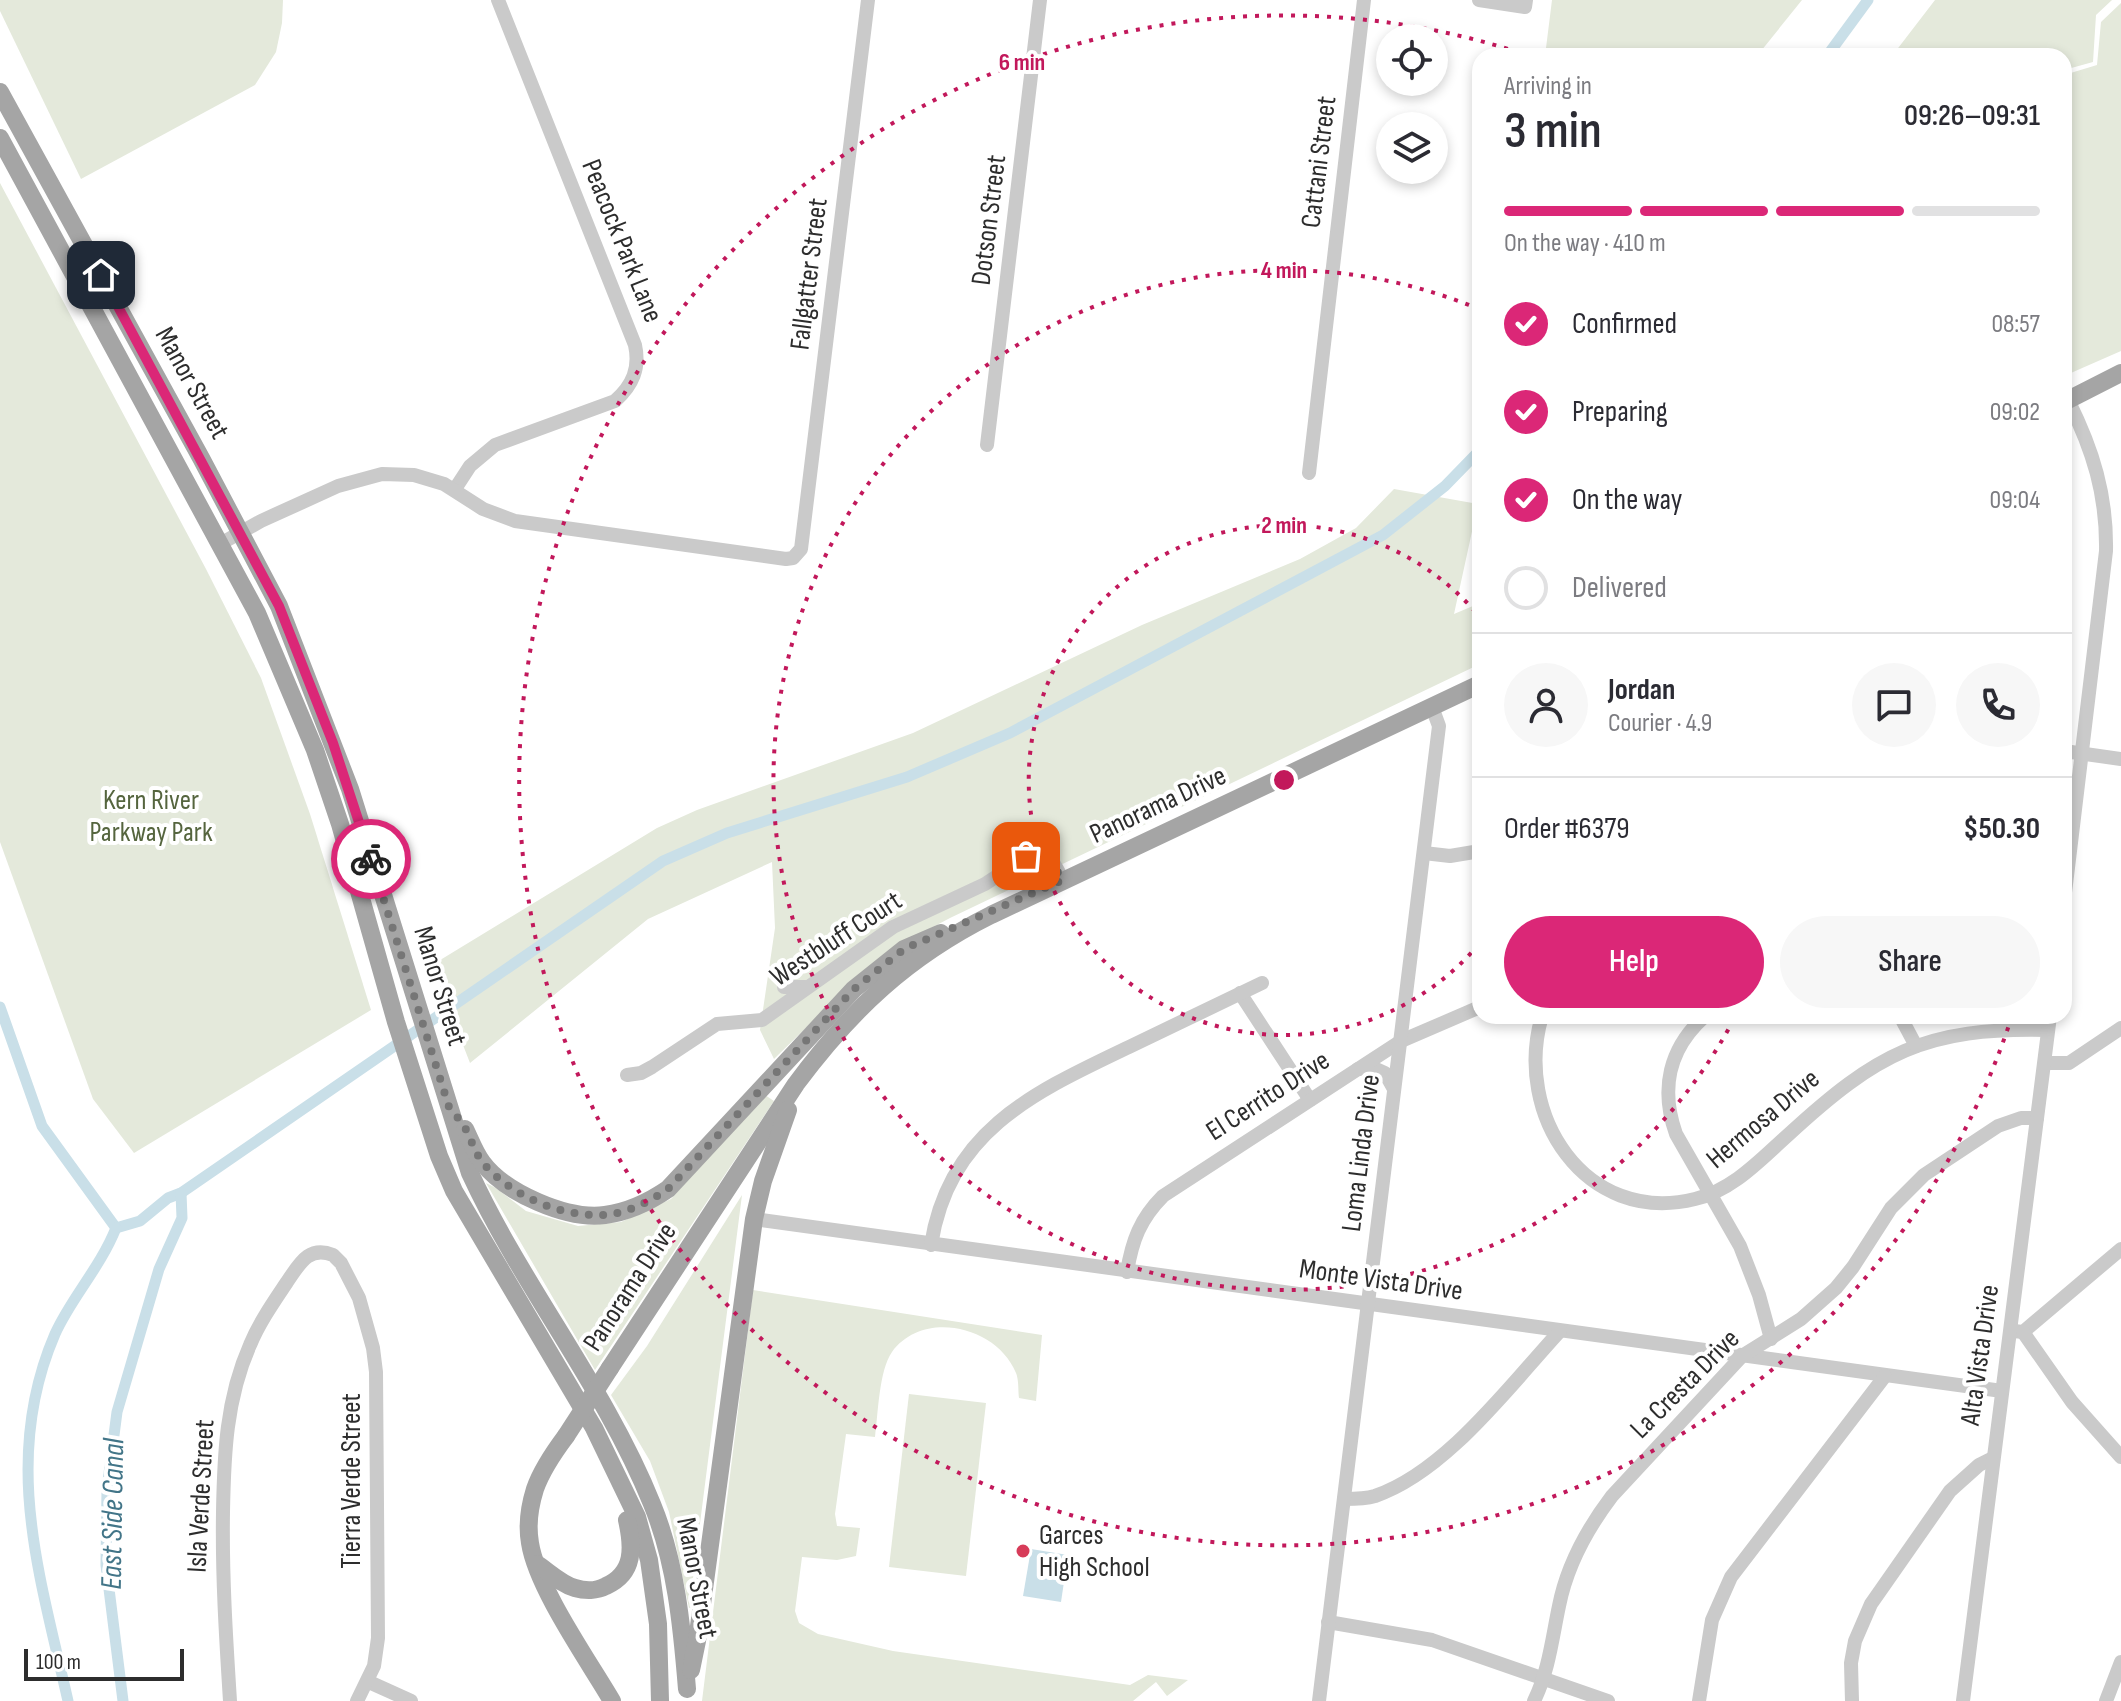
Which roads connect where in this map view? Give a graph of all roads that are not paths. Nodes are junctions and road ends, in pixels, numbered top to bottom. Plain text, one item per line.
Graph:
1 (498, 0) edge
2 (868, 0) edge
3 (1040, 0) edge
4 (1364, 0) edge
5 (1479, 0) edge
6 (1525, 3) edge
7 (0, 92) edge
8 (0, 138) edge
9 (2121, 373) edge
10 (2072, 398) edge
11 (2072, 413) edge
12 (987, 445) dead end
13 (1309, 473) dead end
14 (455, 489) junction
15 (240, 532) junction
16 (220, 544) junction
17 (1472, 688) edge
18 (1432, 707) junction
19 (2072, 752) edge
20 (2082, 754) junction
21 (2121, 759) edge
22 (2072, 836) edge
23 (1472, 852) edge
24 (1424, 853) junction
25 (1058, 882) junction
26 (1262, 983) dead end
27 (784, 987) dead end
28 (805, 987) junction
29 (1240, 993) junction
30 (1472, 1010) edge
31 (1541, 1024) edge
32 (1697, 1024) edge
33 (1904, 1024) edge
34 (2041, 1024) edge
35 (2049, 1024) edge
36 (2121, 1029) edge
37 (1401, 1041) junction
38 (1916, 1046) junction
39 (2045, 1063) junction
40 (1358, 1069) junction
41 (627, 1075) dead end
42 (796, 1084) junction
43 (1395, 1092) junction
44 (1310, 1100) junction
45 (449, 1107) junction
46 (2037, 1118) junction
47 (1711, 1194) junction
48 (754, 1219) junction
49 (931, 1245) junction
50 (2121, 1249) edge
51 (341, 1263) joint
52 (1127, 1272) junction
53 (1369, 1305) junction
54 (1560, 1331) junction
55 (2017, 1331) junction
56 (1771, 1339) junction
57 (1742, 1356) junction
58 (1885, 1376) junction
59 (2002, 1391) junction
60 (2121, 1457) edge
61 (1993, 1458) junction
62 (616, 1473) junction
63 (1344, 1499) junction
64 (535, 1562) junction
65 (1328, 1622) junction
66 (2121, 1662) edge
67 (1543, 1678) junction
68 (2118, 1679) edge
69 (369, 1682) junction
70 (660, 1693) edge
71 (686, 1695) edge
72 (230, 1701) edge
73 (357, 1701) edge
74 (411, 1701) edge
75 (612, 1701) edge
76 (1319, 1701) edge
77 (1534, 1701) edge
78 (1608, 1701) edge
79 (1699, 1701) edge
80 (1852, 1701) edge
81 (1963, 1701) edge
82 (2106, 1701) edge

1 - 14 street, Peacock Park Lane
2 - 14 street, Fallgatter Street
3 - 12 street, Dotson Street
4 - 13 street, Cattani Street
5 - 6 street
7 - 15 main road, Manor Street
8 - 16 main road, Manor Street
9 - 10 main road
11 - 20 street
14 - 15 street
15 - 16 street
15 - 45 main road, Manor Street
16 - 62 main road, Manor Street
17 - 18 main road, Panorama Drive
18 - 24 street, Loma Linda Drive
18 - 25 main road, Panorama Drive
19 - 20 street
20 - 21 street
20 - 22 street
23 - 24 street
24 - 37 street, Loma Linda Drive
25 - 28 street, Westbluff Court
25 - 42 main road, Panorama Drive
25 - 45 main road
26 - 29 street
27 - 28 street
28 - 41 street, Westbluff Court
29 - 44 street
29 - 49 street
30 - 37 street, El Cerrito Drive
31 - 47 street, Hermosa Drive
32 - 47 street
33 - 38 street
34 - 38 street, Hermosa Drive
35 - 39 street, Alta Vista Drive
36 - 39 street
37 - 40 street, El Cerrito Drive
37 - 43 street, Loma Linda Drive
38 - 47 street, Hermosa Drive
39 - 46 street, Alta Vista Drive
40 - 43 street
40 - 44 street, El Cerrito Drive
42 - 48 main road
42 - 64 main road, Panorama Drive, bridge
43 - 53 street, Loma Linda Drive
44 - 52 street, El Cerrito Drive
45 - 71 main road, Manor Street
46 - 55 street, Alta Vista Drive
46 - 56 street, La Cresta Drive
47 - 56 street
48 - 49 street, Monte Vista Drive
48 - 71 main road
49 - 52 street, Monte Vista Drive
50 - 55 street
51 - 69 street, Tierra Verde Street
51 - 72 street, Isla Verde Street
52 - 53 street, Monte Vista Drive
53 - 54 street, Monte Vista Drive
53 - 63 street, Loma Linda Drive
54 - 57 street, Monte Vista Drive
54 - 63 street
55 - 59 street, Alta Vista Drive
55 - 60 street
56 - 57 street, La Cresta Drive
57 - 58 street, Monte Vista Drive
57 - 67 street, La Cresta Drive
58 - 59 street, Monte Vista Drive
58 - 79 street
59 - 61 street, Alta Vista Drive
61 - 80 street
61 - 81 street, Alta Vista Drive
62 - 64 main road
62 - 70 main road, Manor Street
63 - 65 street, Loma Linda Drive
64 - 75 main road, Panorama Drive
65 - 67 street
65 - 76 street, Loma Linda Drive
66 - 68 street
67 - 77 street, La Cresta Drive
67 - 78 street
68 - 82 street
69 - 73 street, Tierra Verde Street
69 - 74 street

